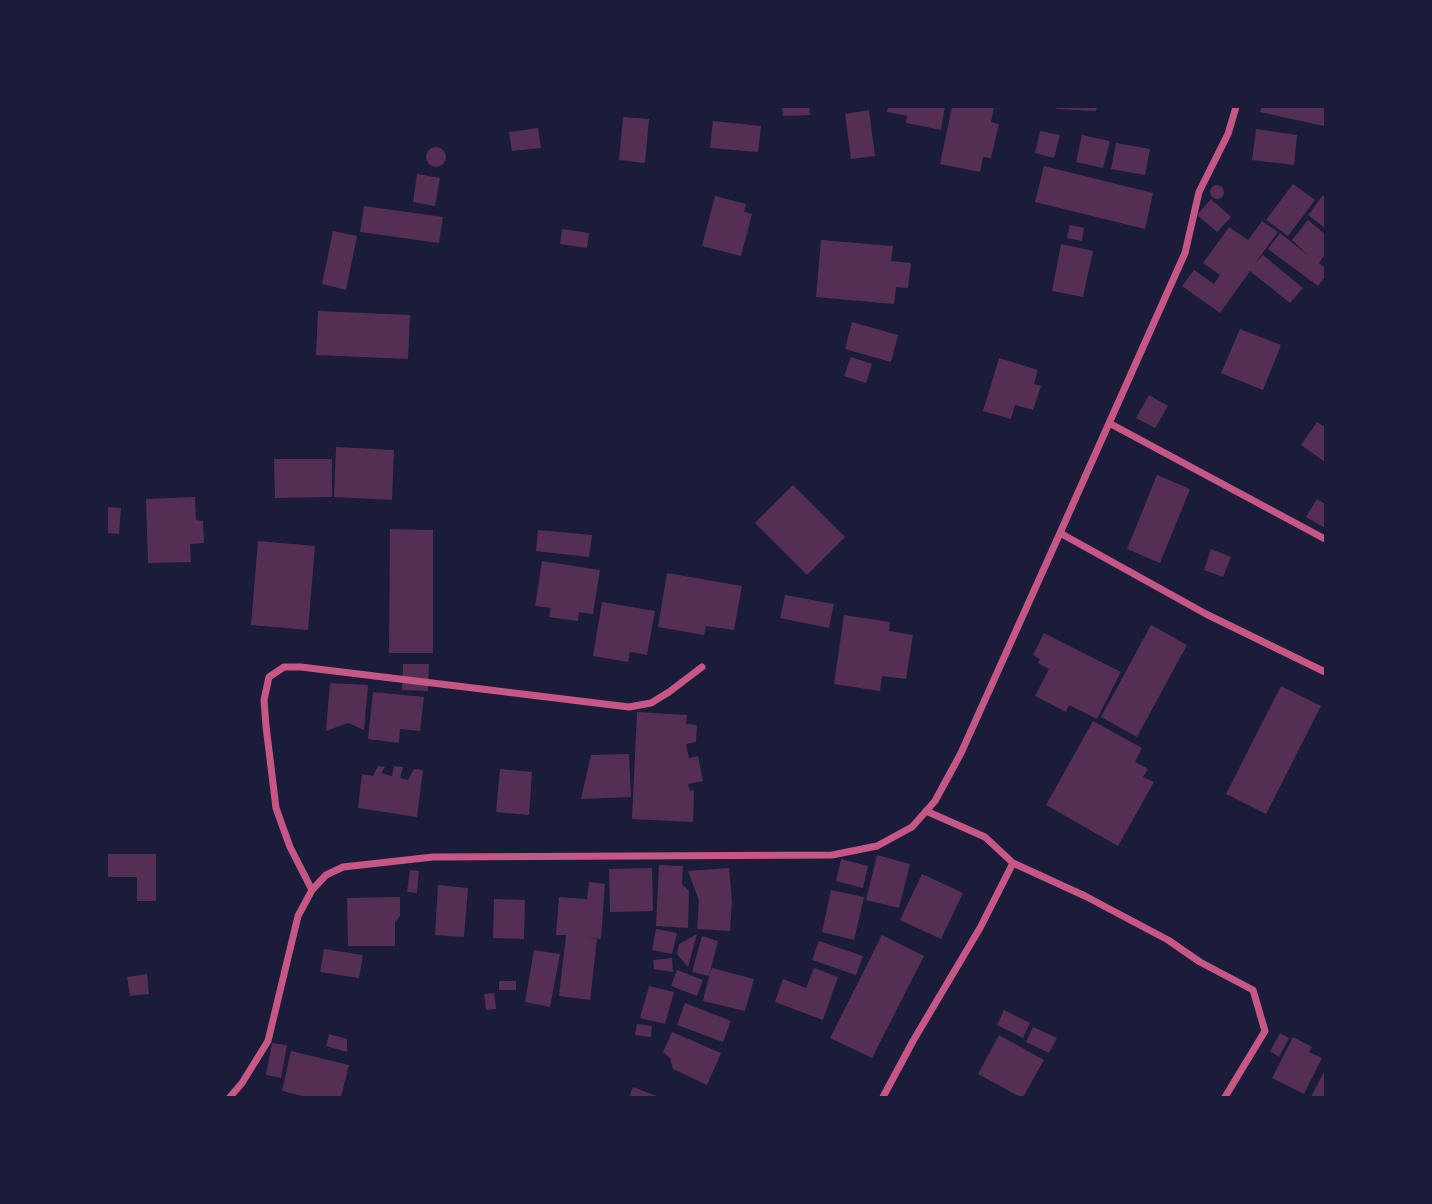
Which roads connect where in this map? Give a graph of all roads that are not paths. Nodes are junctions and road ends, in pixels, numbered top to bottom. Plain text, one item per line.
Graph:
1 (1236, 107) edge
2 (1109, 423) junction
3 (1060, 533) junction
4 (1325, 539) edge
5 (702, 667) dead end
6 (1325, 672) edge
7 (926, 811) junction
8 (1013, 863) junction
9 (312, 890) junction
10 (230, 1097) edge
11 (883, 1097) edge
12 (1225, 1097) edge

1 - 2 street
2 - 3 street
2 - 4 street
3 - 6 street
3 - 7 street
5 - 9 street
7 - 8 street
7 - 9 street
8 - 11 street
8 - 12 street
9 - 10 street

